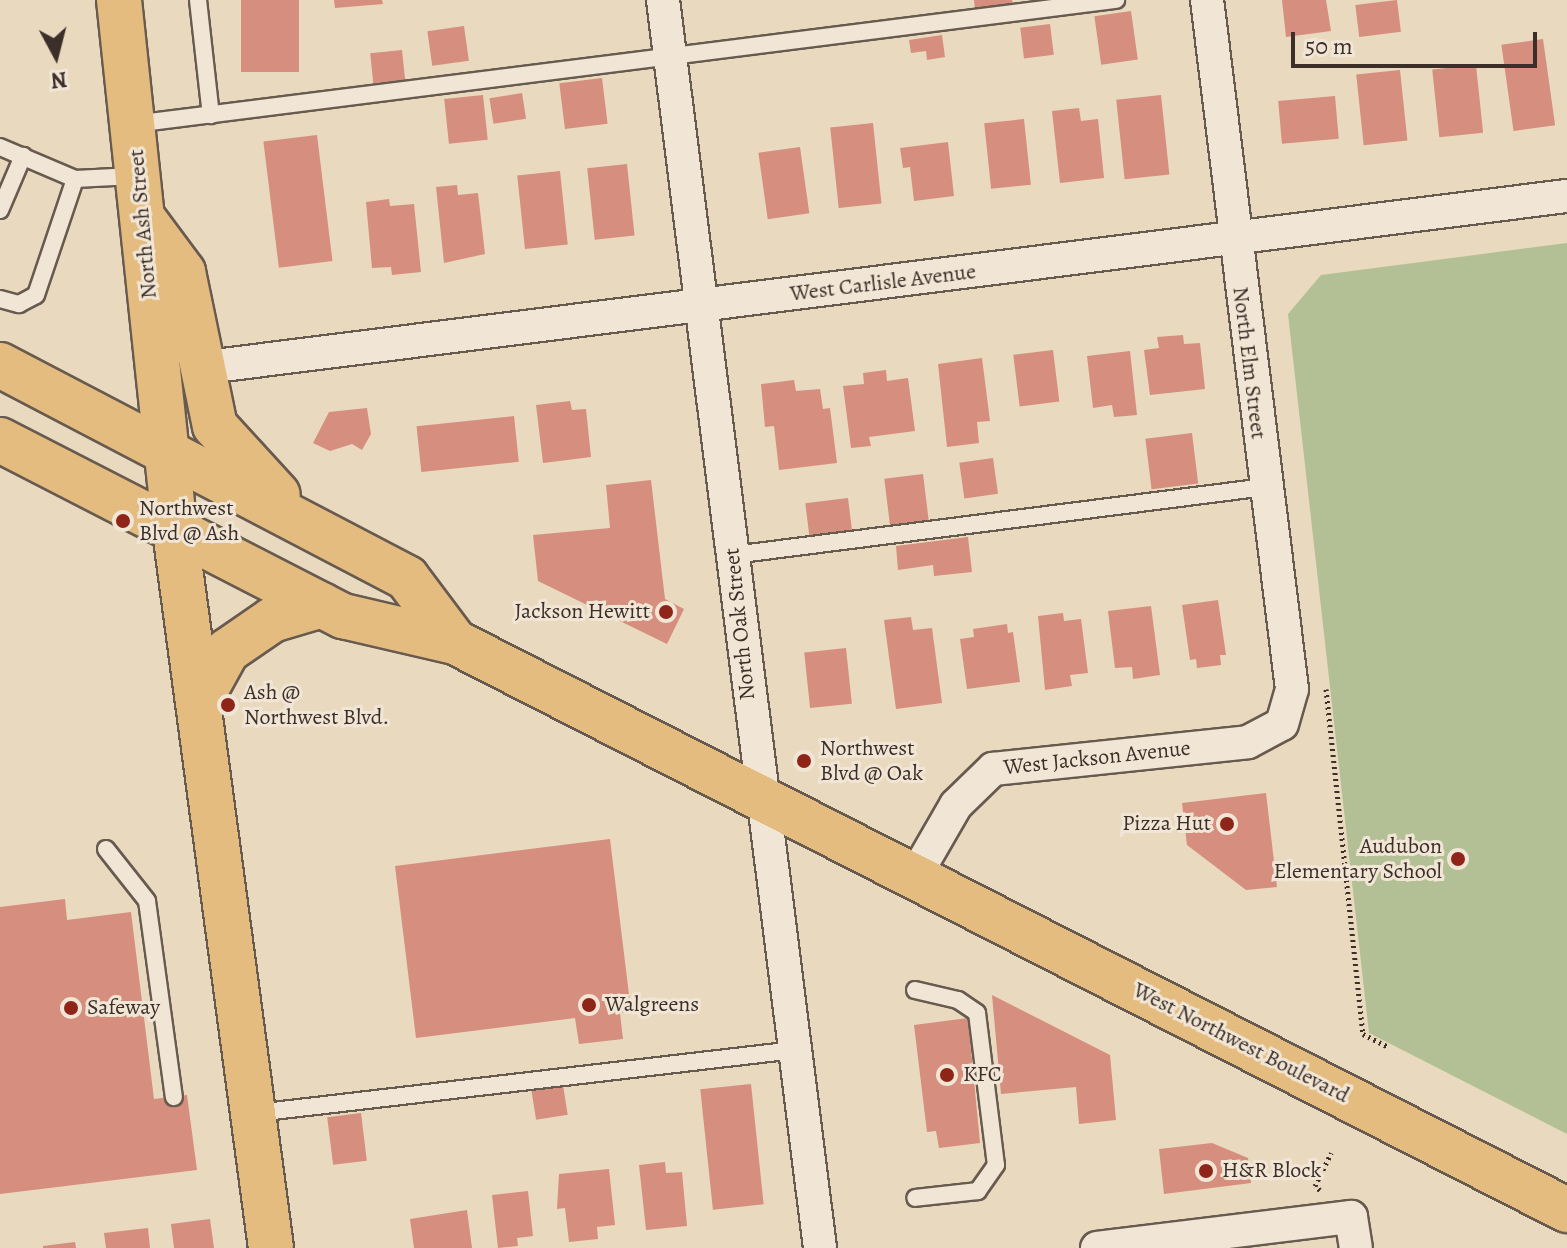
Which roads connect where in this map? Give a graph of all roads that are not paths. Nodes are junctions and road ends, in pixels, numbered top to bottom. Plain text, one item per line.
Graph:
1 (119, 0) edge
2 (198, 0) edge
3 (663, 0) edge
4 (1116, 0) edge
5 (1207, 0) edge
6 (670, 57) junction
7 (211, 115) junction
8 (134, 124) junction
9 (0, 147) edge
10 (23, 156) junction
11 (140, 175) junction
12 (75, 179) junction
13 (1567, 196) edge
14 (0, 210) edge
15 (145, 221) junction
16 (1234, 238) junction
17 (0, 299) edge
18 (701, 306) junction
19 (0, 365) edge
20 (199, 368) junction
21 (0, 440) edge
22 (165, 449) junction
23 (1265, 487) junction
24 (311, 527) junction
25 (175, 531) junction
26 (733, 555) junction
27 (322, 605) junction
28 (455, 642) junction
29 (199, 702) junction
30 (1282, 724) joint
31 (760, 800) junction
32 (106, 849) dead end
33 (915, 876) junction
34 (915, 990) dead end
35 (795, 1050) junction
36 (174, 1097) dead end
37 (253, 1114) junction
38 (915, 1198) dead end
39 (1567, 1210) edge
40 (1354, 1232) edge
41 (271, 1248) edge
42 (820, 1248) edge
43 (1097, 1248) edge

1 - 8 main road, North Ash Street
2 - 7 lane
3 - 6 street, North Oak Street
4 - 6 lane
5 - 16 street, North Elm Street
6 - 7 lane
6 - 18 street, North Oak Street
7 - 8 lane
8 - 11 main road, North Ash Street
9 - 10 lane
10 - 12 lane
10 - 14 lane
11 - 12 lane
11 - 15 main road, North Ash Street
12 - 17 lane
13 - 16 street, West Carlisle Avenue
15 - 20 main road
15 - 22 main road, North Ash Street
16 - 18 street, West Carlisle Avenue
16 - 23 street, North Elm Street
18 - 20 street, West Carlisle Avenue
18 - 26 street, North Oak Street
19 - 22 main road
20 - 24 main road
21 - 25 main road
22 - 24 main road
22 - 25 main road, North Ash Street
23 - 26 lane
23 - 30 street, North Elm Street
24 - 28 main road
25 - 27 main road
25 - 29 main road, North Ash Street
26 - 31 street, North Oak Street
27 - 28 main road
27 - 29 main road
28 - 31 main road, West Northwest Boulevard
29 - 37 main road, North Ash Street
30 - 33 street, West Jackson Avenue
31 - 33 main road, West Northwest Boulevard
31 - 35 street, North Oak Street
32 - 36 lane
33 - 39 main road, West Northwest Boulevard
34 - 38 lane
35 - 37 lane
35 - 42 street, North Oak Street
37 - 41 main road, North Ash Street
40 - 43 street

